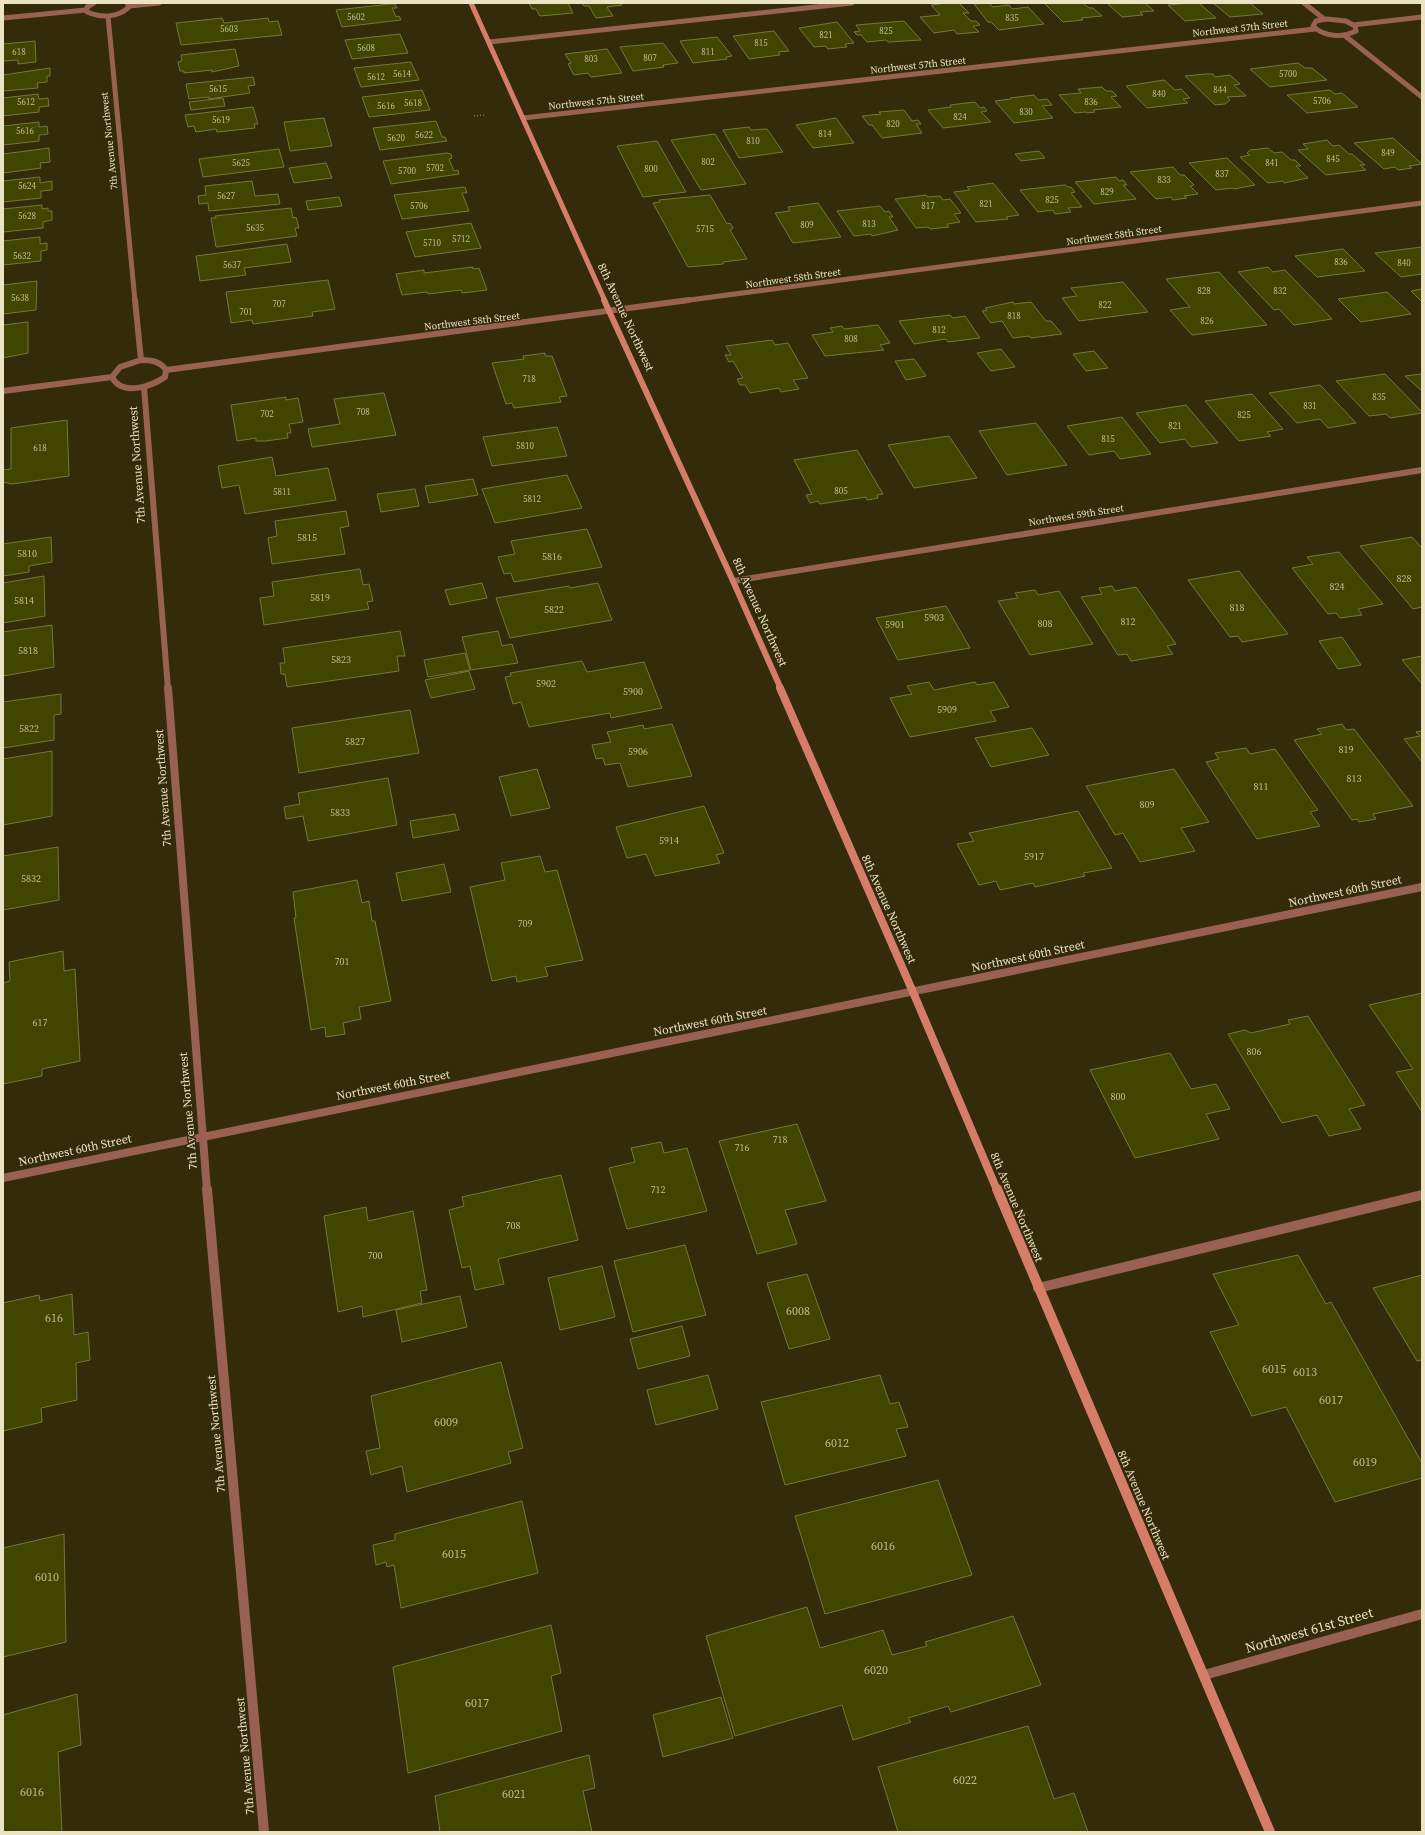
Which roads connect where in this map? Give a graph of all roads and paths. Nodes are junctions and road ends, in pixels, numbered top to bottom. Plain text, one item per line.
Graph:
1 (94, 3) edge
2 (159, 3) edge
3 (471, 3) edge
4 (852, 3) edge
5 (1304, 3) edge
6 (128, 4) edge
7 (86, 10) junction
8 (108, 16) junction
9 (1422, 17) edge
10 (3, 18) edge
11 (1324, 19) junction
12 (1353, 24) junction
13 (1315, 29) junction
14 (1344, 35) junction
15 (489, 42) junction
16 (1422, 98) edge
17 (484, 115) dead end
18 (474, 116) dead end
19 (523, 118) junction
20 (1422, 203) edge
21 (610, 312) junction
22 (141, 360) junction
23 (166, 370) junction
24 (112, 377) junction
25 (144, 387) junction
26 (3, 391) edge
27 (1422, 470) edge
28 (733, 581) junction
29 (1422, 887) edge
30 (913, 992) junction
31 (202, 1136) junction
32 (3, 1178) edge
33 (1422, 1195) edge
34 (1038, 1288) junction
35 (1422, 1614) edge
36 (1204, 1675) junction
37 (264, 1832) edge
38 (1270, 1832) edge

1 - 7 street
2 - 6 street
3 - 15 main road, 8th Avenue Northwest
4 - 15 street
5 - 11 street
6 - 8 street
7 - 8 street
7 - 10 street
8 - 22 street, 7th Avenue Northwest
9 - 12 street
11 - 12 street
11 - 13 street
12 - 14 street
13 - 14 street
13 - 19 street, Northwest 57th Street
14 - 16 street
15 - 19 main road, 8th Avenue Northwest
17 - 18 path
19 - 21 main road, 8th Avenue Northwest
20 - 21 street, Northwest 58th Street
21 - 23 street, Northwest 58th Street
21 - 28 main road, 8th Avenue Northwest
22 - 23 street
22 - 24 street
23 - 25 street
24 - 25 street
24 - 26 street
25 - 31 street, 7th Avenue Northwest
27 - 28 street, Northwest 59th Street
28 - 30 main road, 8th Avenue Northwest
29 - 30 street, Northwest 60th Street
30 - 31 street, Northwest 60th Street
30 - 34 main road, 8th Avenue Northwest
31 - 32 street, Northwest 60th Street
31 - 37 street, 7th Avenue Northwest
33 - 34 street
34 - 36 main road, 8th Avenue Northwest
35 - 36 street, Northwest 61st Street
36 - 38 main road, 8th Avenue Northwest

